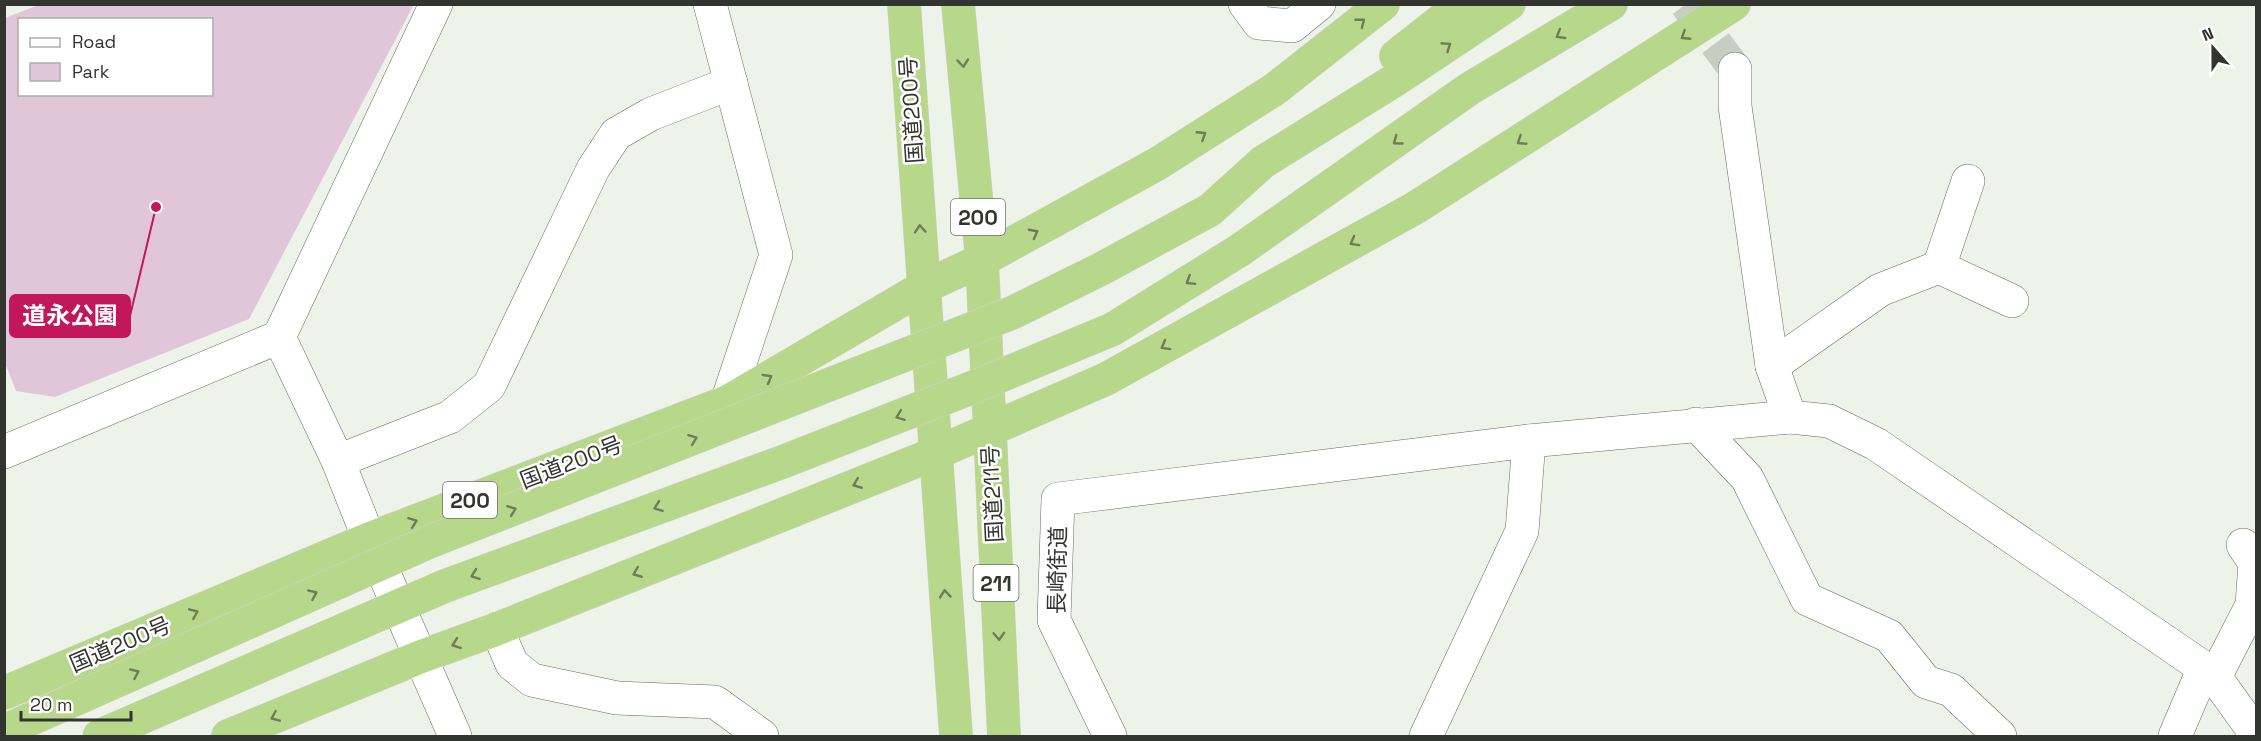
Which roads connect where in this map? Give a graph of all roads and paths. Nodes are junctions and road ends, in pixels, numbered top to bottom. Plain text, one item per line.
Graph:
1 (436, 4) edge
2 (711, 4) edge
3 (904, 4) edge
4 (958, 4) edge
5 (1245, 4) edge
6 (1319, 4) edge
7 (1383, 4) edge
8 (1461, 4) edge
9 (1509, 4) edge
10 (1611, 4) edge
11 (1734, 4) edge
12 (1735, 69) tunnel mouth
13 (731, 83) junction
14 (1263, 162) junction
15 (1968, 181) dead end
16 (982, 260) junction
17 (1939, 267) junction
18 (924, 287) junction
19 (2012, 301) dead end
20 (279, 337) junction
21 (1772, 366) junction
22 (727, 402) junction
23 (1790, 417) junction
24 (1696, 424) junction
25 (989, 430) junction
26 (1529, 441) junction
27 (5, 450) edge
28 (934, 454) junction
29 (338, 461) junction
30 (369, 539) junction
31 (2243, 545) dead end
32 (497, 629) junction
33 (420, 657) junction
34 (2209, 672) junction
35 (4, 693) edge
36 (4, 731) edge
37 (2256, 734) edge
38 (99, 736) edge
39 (228, 736) edge
40 (455, 736) edge
41 (762, 736) edge
42 (956, 736) edge
43 (1004, 736) edge
44 (1110, 736) edge
45 (1426, 736) edge
46 (2000, 736) edge
47 (2175, 736) edge

1 - 20 street
2 - 13 street
18 -> 3 highway, 国道200号 / 200
4 -> 16 highway, 200
5 - 6 street
16 -> 7 highway, 国道200号
8 - 14 highway
14 -> 9 highway
10 -> 38 highway, bridge
11 -> 25 highway
12 - 21 street
13 - 22 street
13 - 29 street
36 -> 14 highway, bridge
15 - 17 street
16 - 18 highway, 国道200号 / 200
16 - 25 highway, 200
17 - 19 street
17 - 21 street
22 -> 18 highway, 国道200号 / 200
18 - 28 highway, 国道200号 / 200
20 - 27 street
20 - 29 street
21 - 23 street
30 -> 22 highway, 国道200号 / 200
23 - 24 street
23 - 34 street
24 - 26 street
24 - 46 street
25 - 28 highway
25 -> 43 highway, 国道211号 / 211
26 - 44 street, 長崎街道
26 - 45 street
28 -> 32 highway
42 -> 28 highway, 211
29 - 30 street
30 - 33 street
35 -> 30 highway, 国道200号 / 200
31 - 34 street
32 -> 33 highway
32 - 41 street
33 -> 39 highway
33 - 40 street
34 - 37 street
34 - 47 street

